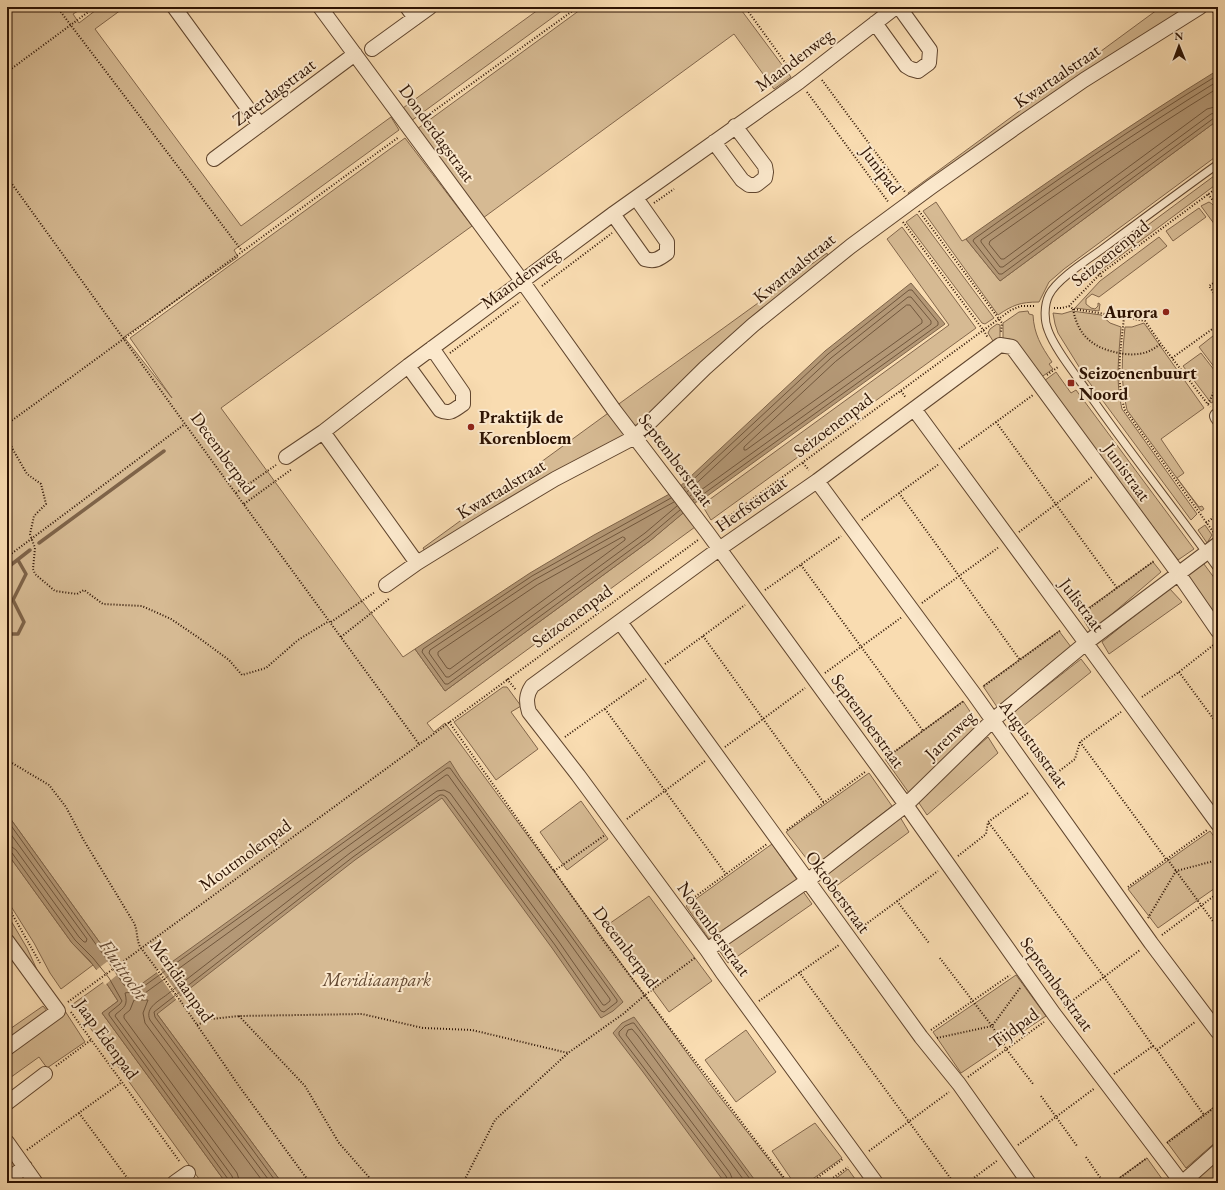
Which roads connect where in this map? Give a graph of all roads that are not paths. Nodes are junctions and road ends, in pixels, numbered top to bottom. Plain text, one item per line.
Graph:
1 (174, 7) edge
2 (430, 7) edge
3 (897, 7) edge
4 (1200, 7) edge
5 (325, 9) edge
6 (411, 12) edge
7 (875, 23) junction
8 (372, 49) dead end
9 (355, 54) junction
10 (260, 125) junction
11 (736, 126) junction
12 (714, 142) junction
13 (214, 159) dead end
14 (1218, 164) edge
15 (636, 198) junction
16 (613, 214) junction
17 (522, 281) junction
18 (998, 347) joint
19 (432, 348) junction
20 (408, 366) junction
21 (914, 409) junction
22 (323, 432) junction
23 (635, 437) junction
24 (290, 462) road end
25 (817, 480) junction
26 (1218, 544) edge
27 (719, 549) junction
28 (1206, 553) junction
29 (417, 563) junction
30 (1218, 569) edge
31 (1178, 573) junction
32 (386, 585) road end
33 (620, 622) junction
34 (1218, 631) edge
35 (1086, 642) junction
36 (527, 695) joint
37 (993, 720) junction
38 (906, 805) junction
39 (1217, 823) edge
40 (807, 882) junction
41 (7, 941) edge
42 (707, 950) junction
43 (1218, 1032) edge
44 (7, 1048) edge
45 (45, 1074) road end
46 (7, 1102) edge
47 (7, 1142) edge
48 (1218, 1151) edge
49 (21, 1162) junction
50 (188, 1173) road end
51 (7, 1180) edge
52 (36, 1183) edge
53 (174, 1183) edge
54 (876, 1183) edge
55 (1029, 1183) edge
56 (1182, 1183) edge

1 - 10 street
2 - 6 street
3 - 7 street, Maandenweg
3 - 7 street, Maandenweg
4 - 23 street, Kwartaalstraat
5 - 9 street, Donderdagstraat
6 - 8 street
7 - 11 street, Maandenweg
9 - 10 street, Zaterdagstraat
9 - 17 street, Donderdagstraat
10 - 13 street, Zaterdagstraat
11 - 12 street, Maandenweg
11 - 12 street
12 - 15 street, Maandenweg
14 - 28 lane
15 - 16 street, Maandenweg
15 - 16 street
16 - 17 street, Maandenweg
17 - 19 street, Maandenweg
17 - 23 street, Septemberstraat
18 - 21 street, Herfststraat
18 - 31 street, Junistraat
19 - 20 street, Maandenweg
19 - 20 street
20 - 22 street, Maandenweg
21 - 25 street, Herfststraat
21 - 35 street, Julistraat
22 - 24 street, Maandenweg
22 - 29 street
23 - 27 street, Septemberstraat
23 - 29 street, Kwartaalstraat
25 - 27 street, Herfststraat
25 - 37 street, Augustusstraat
26 - 28 street, Jarenweg
27 - 33 street, Herfststraat
27 - 38 street, Septemberstraat
28 - 30 lane
28 - 31 street, Jarenweg
29 - 32 street, Kwartaalstraat
31 - 34 street, Junistraat
31 - 35 street, Jarenweg
33 - 36 street, Herfststraat
33 - 40 street, Oktoberstraat
35 - 37 street, Jarenweg
35 - 39 street, Julistraat
36 - 42 street, Novemberstraat
37 - 38 street, Jarenweg
37 - 43 street, Augustusstraat
38 - 40 street, Jarenweg
38 - 56 street, Septemberstraat
40 - 42 street, Jarenweg
40 - 55 street, Oktoberstraat
41 - 44 street
42 - 54 street, Novemberstraat
45 - 46 street
47 - 49 street
48 - 56 street
49 - 51 street
49 - 52 street
50 - 53 street

